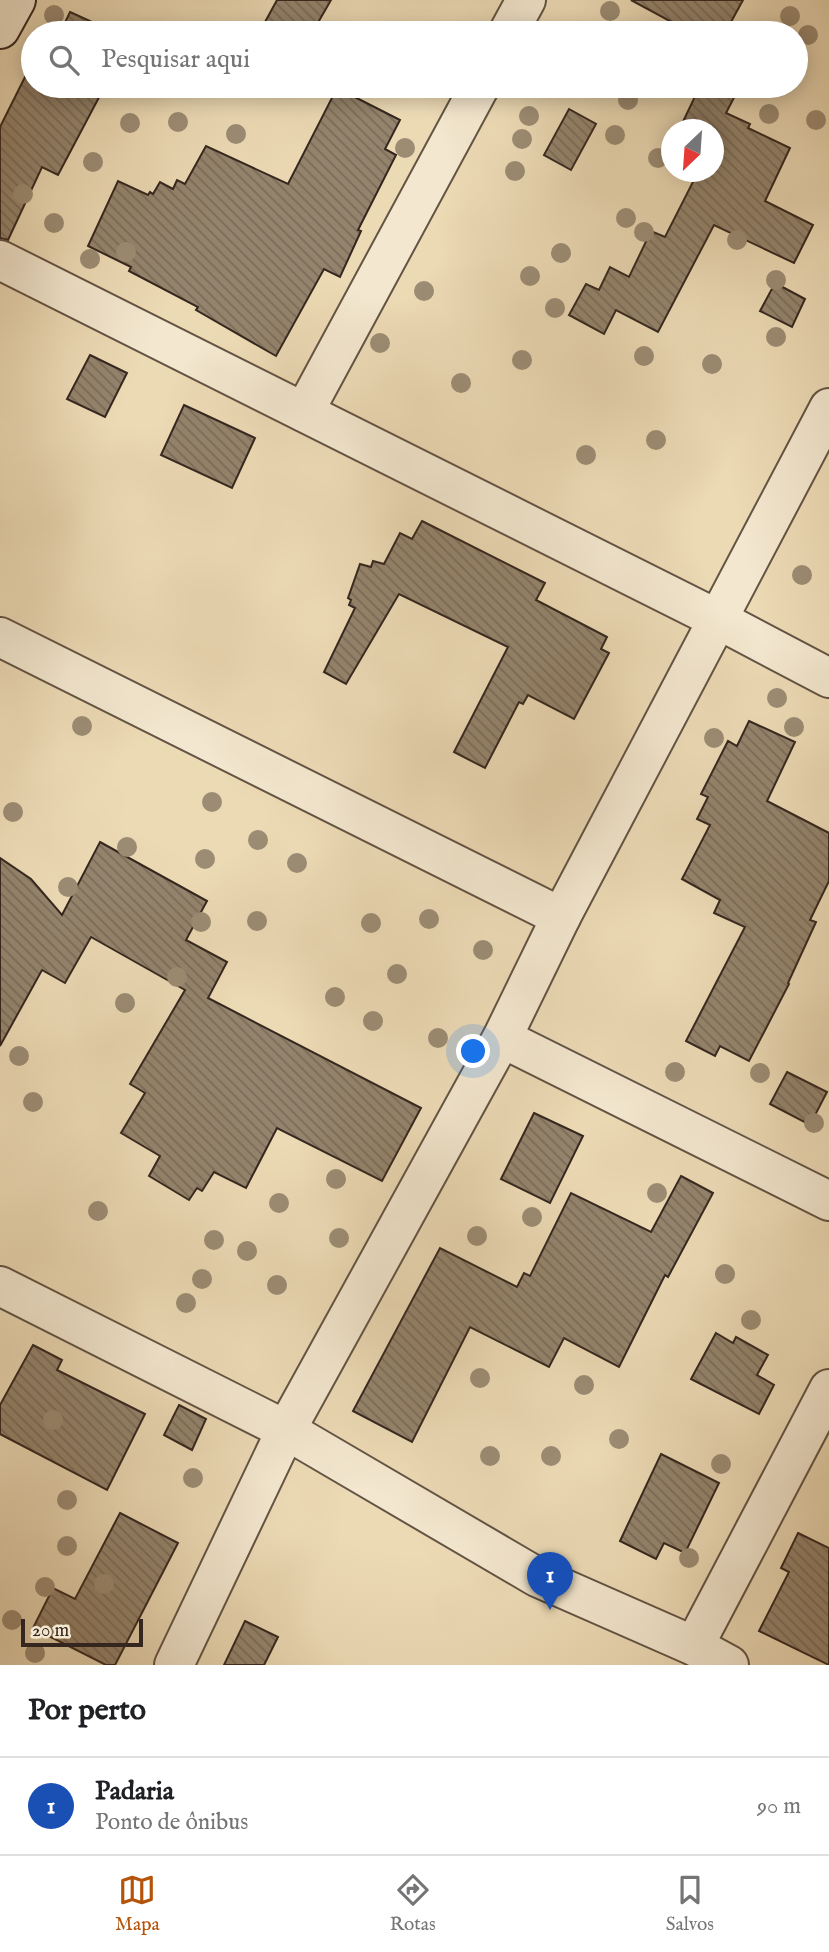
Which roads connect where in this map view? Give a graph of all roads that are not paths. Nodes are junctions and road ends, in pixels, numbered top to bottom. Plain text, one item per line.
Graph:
1 (16, 0) edge
2 (526, 0) edge
3 (515, 21) edge
4 (0, 29) edge
5 (474, 98) edge
6 (0, 260) edge
7 (829, 408) edge
8 (304, 412) junction
9 (719, 620) junction
10 (0, 637) edge
11 (829, 678) edge
12 (561, 918) junction
13 (502, 1038) junction
14 (829, 1201) edge
15 (0, 1286) edge
16 (829, 1389) edge
17 (286, 1430) junction
18 (694, 1646) junction
19 (174, 1665) edge
20 (729, 1665) edge

1 - 4 street
2 - 3 street
5 - 8 street
6 - 8 street
7 - 9 street
8 - 9 street
9 - 11 street
9 - 12 street
10 - 12 street
12 - 13 street
13 - 14 street
13 - 17 street
15 - 17 street
16 - 18 street
17 - 18 street
17 - 19 street
18 - 20 street

